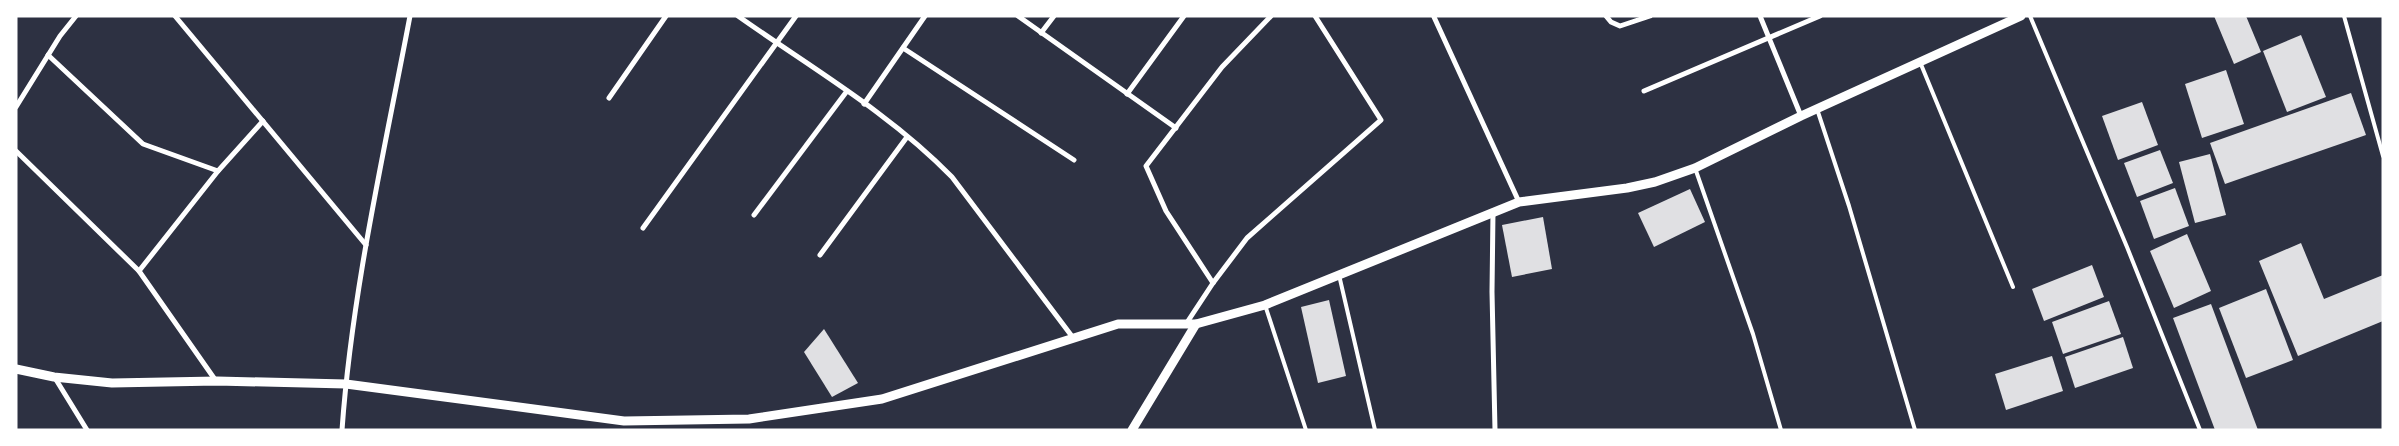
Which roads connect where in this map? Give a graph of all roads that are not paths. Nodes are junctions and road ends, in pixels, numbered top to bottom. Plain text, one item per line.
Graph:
1 (76, 16) edge
2 (175, 16) edge
3 (410, 16) edge
4 (666, 16) edge
5 (738, 16) edge
6 (796, 16) edge
7 (925, 16) edge
8 (1018, 16) edge
9 (1054, 16) edge
10 (1184, 16) edge
11 (1271, 16) edge
12 (1315, 16) edge
13 (1606, 16) edge
14 (1650, 16) edge
15 (1760, 16) edge
16 (1820, 16) edge
17 (2021, 16) edge
18 (2030, 16) edge
19 (2344, 16) edge
20 (1434, 17) edge
21 (1042, 33) junction
22 (1770, 37) junction
23 (777, 44) junction
24 (903, 48) junction
25 (48, 55) junction
26 (1920, 62) junction
27 (847, 91) junction
28 (1644, 91) dead end
29 (1127, 94) junction
30 (609, 98) dead end
31 (864, 104) junction
32 (16, 107) edge
33 (1816, 109) junction
34 (1801, 116) junction
35 (263, 121) junction
36 (1176, 128) junction
37 (907, 137) junction
38 (16, 151) edge
39 (2383, 156) edge
40 (1074, 160) dead end
41 (1695, 168) junction
42 (218, 171) junction
43 (1518, 202) junction
44 (1493, 212) junction
45 (754, 215) dead end
46 (643, 228) dead end
47 (366, 245) junction
48 (820, 255) dead end
49 (139, 271) junction
50 (1340, 275) junction
51 (1213, 283) junction
52 (2013, 287) dead end
53 (1265, 305) junction
54 (1186, 324) junction
55 (1196, 324) junction
56 (1075, 340) junction
57 (16, 369) edge
58 (54, 377) junction
59 (217, 381) junction
60 (346, 384) junction
61 (86, 430) edge
62 (342, 430) edge
63 (1132, 430) edge
64 (1306, 430) edge
65 (1375, 430) edge
66 (1495, 430) edge
67 (1781, 430) edge
68 (1915, 430) edge
69 (2200, 430) edge

1 - 25 street
2 - 35 street
3 - 47 street
4 - 30 street
5 - 23 street
6 - 23 street
7 - 24 street
8 - 21 street
9 - 21 street
10 - 29 street
11 - 36 street
12 - 51 street
13 - 14 street
15 - 22 street
16 - 22 street
17 - 26 street
18 - 69 lane
19 - 39 lane
20 - 43 street
21 - 29 street
22 - 28 street
22 - 34 street
23 - 27 street
23 - 46 street
24 - 31 street
24 - 40 street
25 - 32 street
25 - 42 street
26 - 33 street
26 - 52 lane
27 - 31 street
27 - 45 street
29 - 36 street
31 - 37 street
33 - 34 street
33 - 68 lane
34 - 41 street
35 - 42 street
35 - 47 street
36 - 51 street
37 - 48 street
37 - 56 street
38 - 49 street
41 - 43 street
41 - 67 lane
42 - 49 street
43 - 44 street
44 - 50 street
44 - 66 street
47 - 60 street
49 - 59 street
50 - 53 street
50 - 65 lane
51 - 54 street
53 - 55 street
53 - 64 lane
54 - 55 street
54 - 56 street
55 - 63 street
56 - 60 street
57 - 58 street
58 - 59 street
58 - 61 street
59 - 60 street
60 - 62 street

